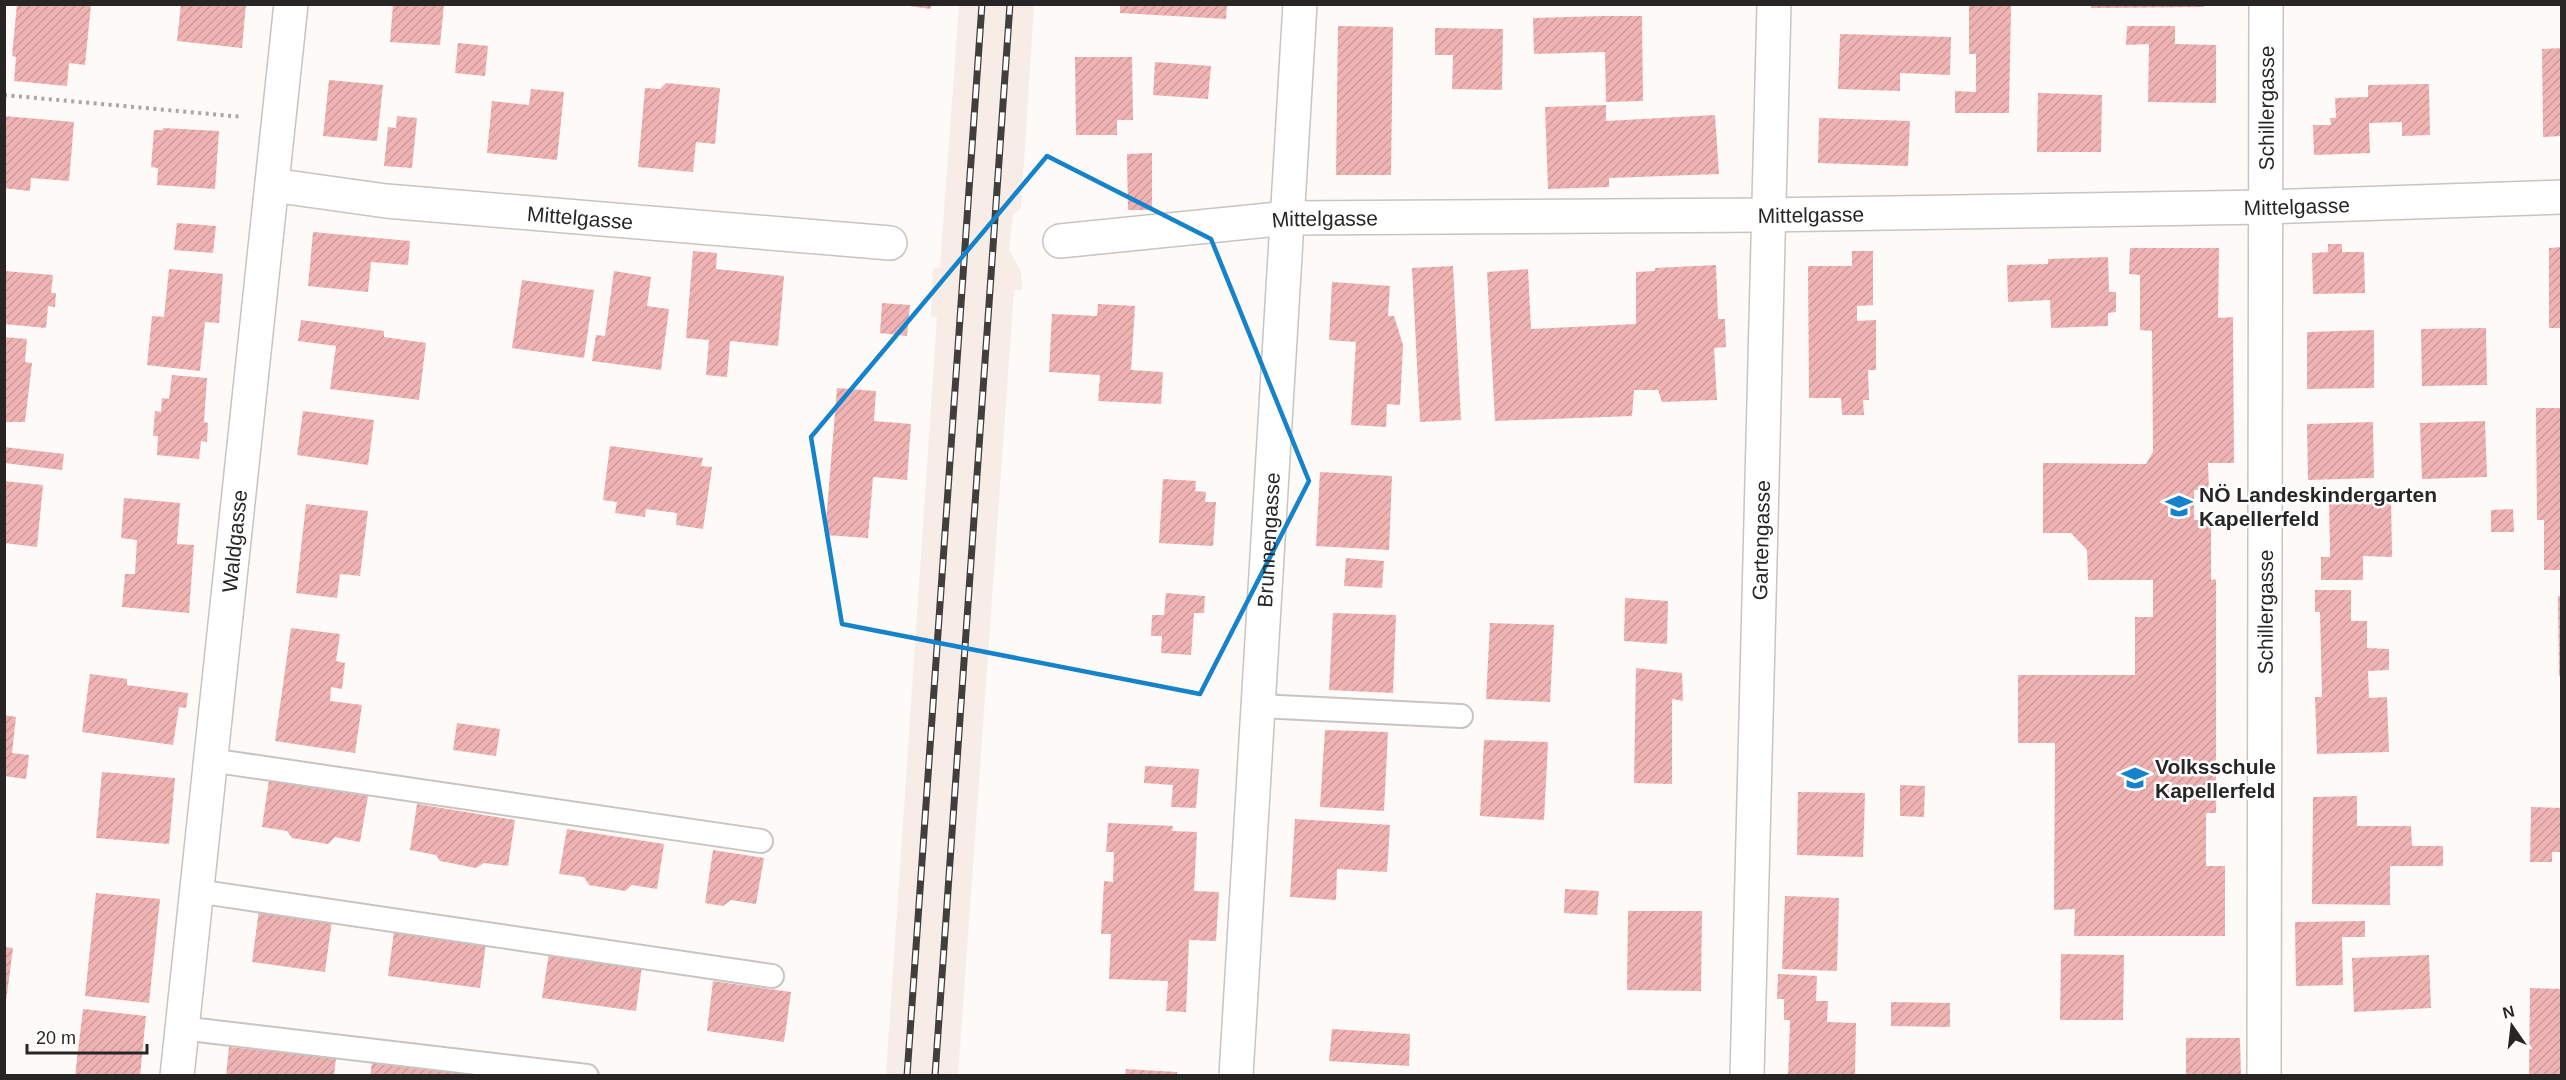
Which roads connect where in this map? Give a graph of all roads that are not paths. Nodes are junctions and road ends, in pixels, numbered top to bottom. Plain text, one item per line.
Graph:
1 (291, 4) edge
2 (1300, 4) edge
3 (1774, 4) edge
4 (2266, 4) edge
5 (272, 185) junction
6 (2562, 197) edge
7 (2265, 207) junction
8 (1768, 215) junction
9 (1289, 218) junction
10 (1060, 241) dead end
11 (890, 243) dead end
12 (1259, 706) junction
13 (1461, 716) dead end
14 (210, 760) junction
15 (761, 842) dead end
16 (196, 891) junction
17 (772, 976) dead end
18 (181, 1028) junction
19 (177, 1076) edge
20 (587, 1076) edge
21 (1236, 1076) edge
22 (1747, 1076) edge
23 (2264, 1076) edge

1 - 5 street, Waldgasse
2 - 9 street, Brunnengasse
3 - 8 street, Gartengasse
4 - 7 street, Schillergasse
5 - 11 street, Mittelgasse
5 - 14 street, Waldgasse
6 - 7 street, Mittelgasse
7 - 8 street, Mittelgasse
7 - 23 street, Schillergasse
8 - 9 street, Mittelgasse
8 - 22 street, Gartengasse
9 - 10 street, Mittelgasse
9 - 12 street, Brunnengasse
12 - 13 lane
12 - 21 street, Brunnengasse
14 - 15 lane
14 - 16 street, Waldgasse
16 - 17 lane
16 - 18 street, Waldgasse
18 - 19 street, Waldgasse
18 - 20 lane

